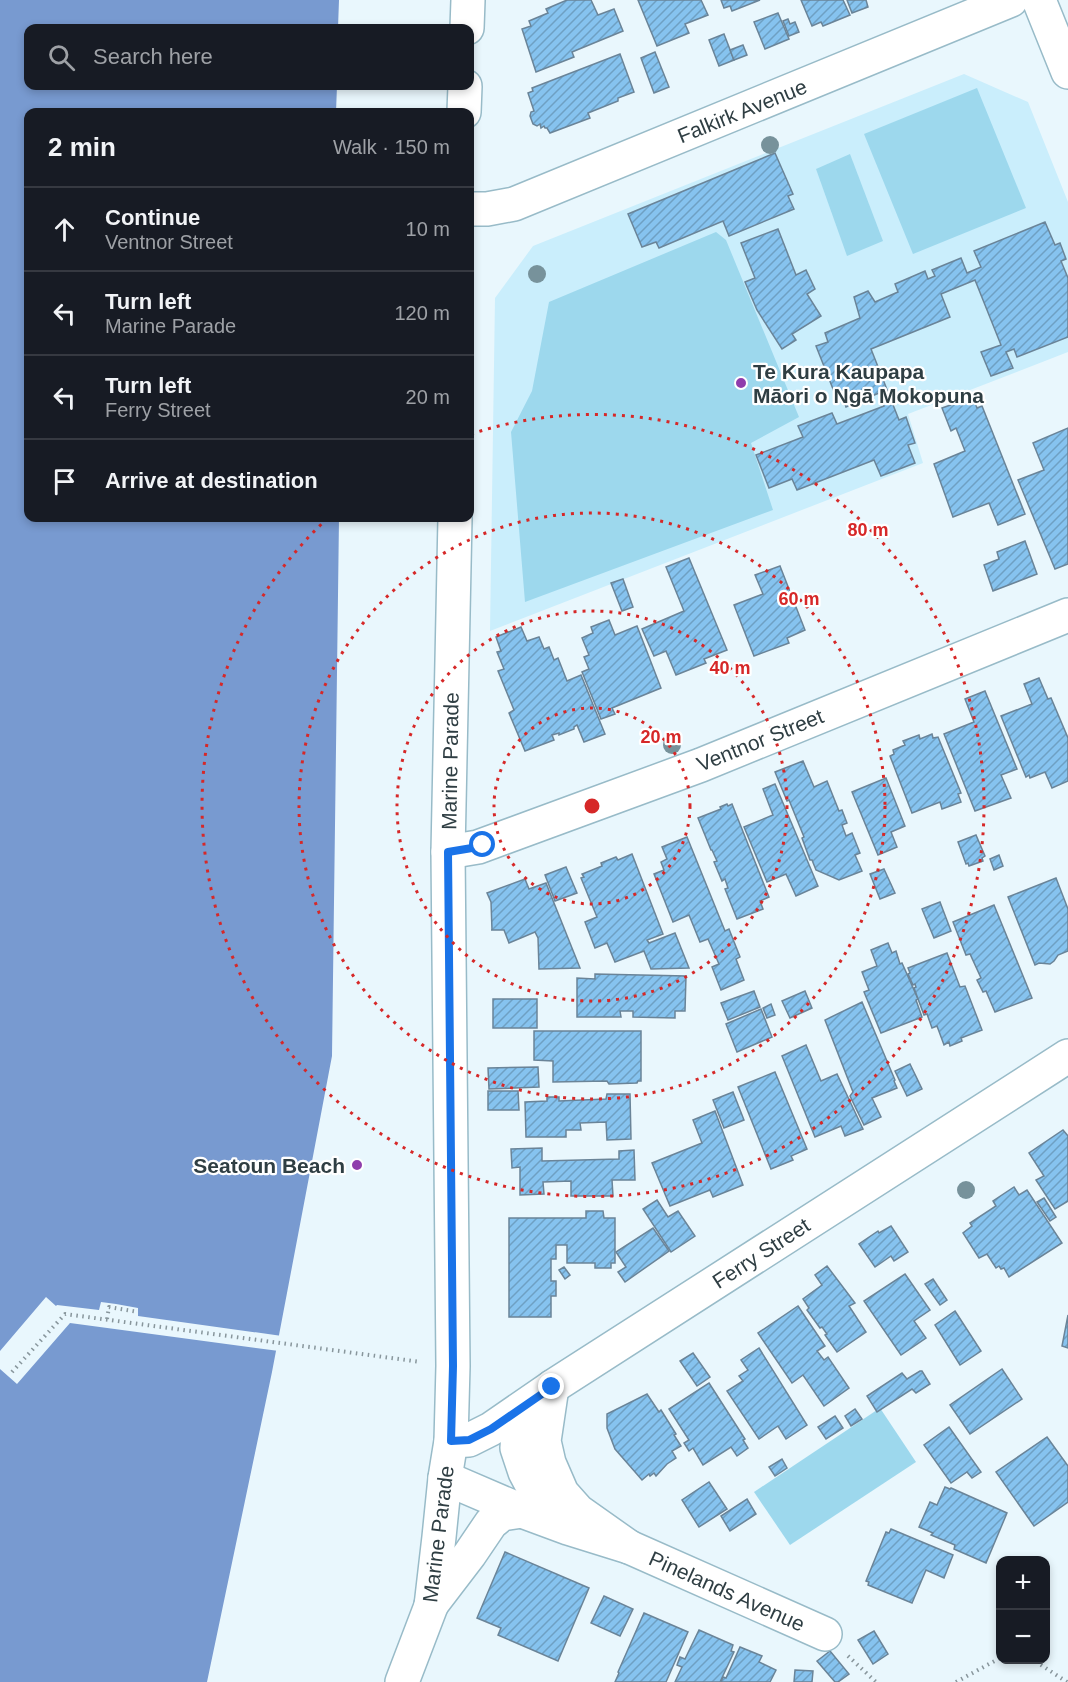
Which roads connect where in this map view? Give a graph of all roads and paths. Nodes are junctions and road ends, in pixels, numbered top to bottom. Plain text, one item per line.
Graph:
1 (468, 0) edge
2 (1011, 0) edge
3 (1039, 0) edge
4 (467, 24) edge
5 (1068, 72) edge
6 (465, 90) edge
7 (464, 108) edge
8 (474, 209) edge
9 (455, 522) edge
10 (1068, 615) edge
11 (448, 852) junction
12 (1068, 1056) edge
13 (138, 1312) dead end
14 (107, 1320) junction
15 (453, 1366) junction
16 (12, 1372) dead end
17 (552, 1387) junction
18 (451, 1441) junction
19 (445, 1478) junction
20 (522, 1511) junction
21 (568, 1528) junction
22 (629, 1547) junction
23 (430, 1606) junction
24 (825, 1634) dead end
25 (996, 1660) edge
26 (1039, 1664) edge
27 (402, 1682) edge
28 (956, 1682) edge
29 (1066, 1682) edge

1 - 4 street
2 - 8 street, Falkirk Avenue
3 - 5 street
6 - 7 street
9 - 11 street, Marine Parade
10 - 11 street, Ventnor Street
11 - 15 street, Marine Parade
12 - 17 street, Ferry Street
13 - 14 path
14 - 15 path
14 - 16 path
15 - 18 street, Marine Parade
17 - 18 street, Ferry Street
17 - 21 street, Pinelands Avenue
17 - 22 street, Pinelands Avenue
18 - 19 street, Marine Parade
19 - 20 street, Pinelands Avenue
19 - 23 street, Marine Parade
20 - 21 street, Pinelands Avenue
20 - 23 street
21 - 22 street, Pinelands Avenue
22 - 24 street, Pinelands Avenue
23 - 27 street, Marine Parade
25 - 28 path
26 - 29 path

